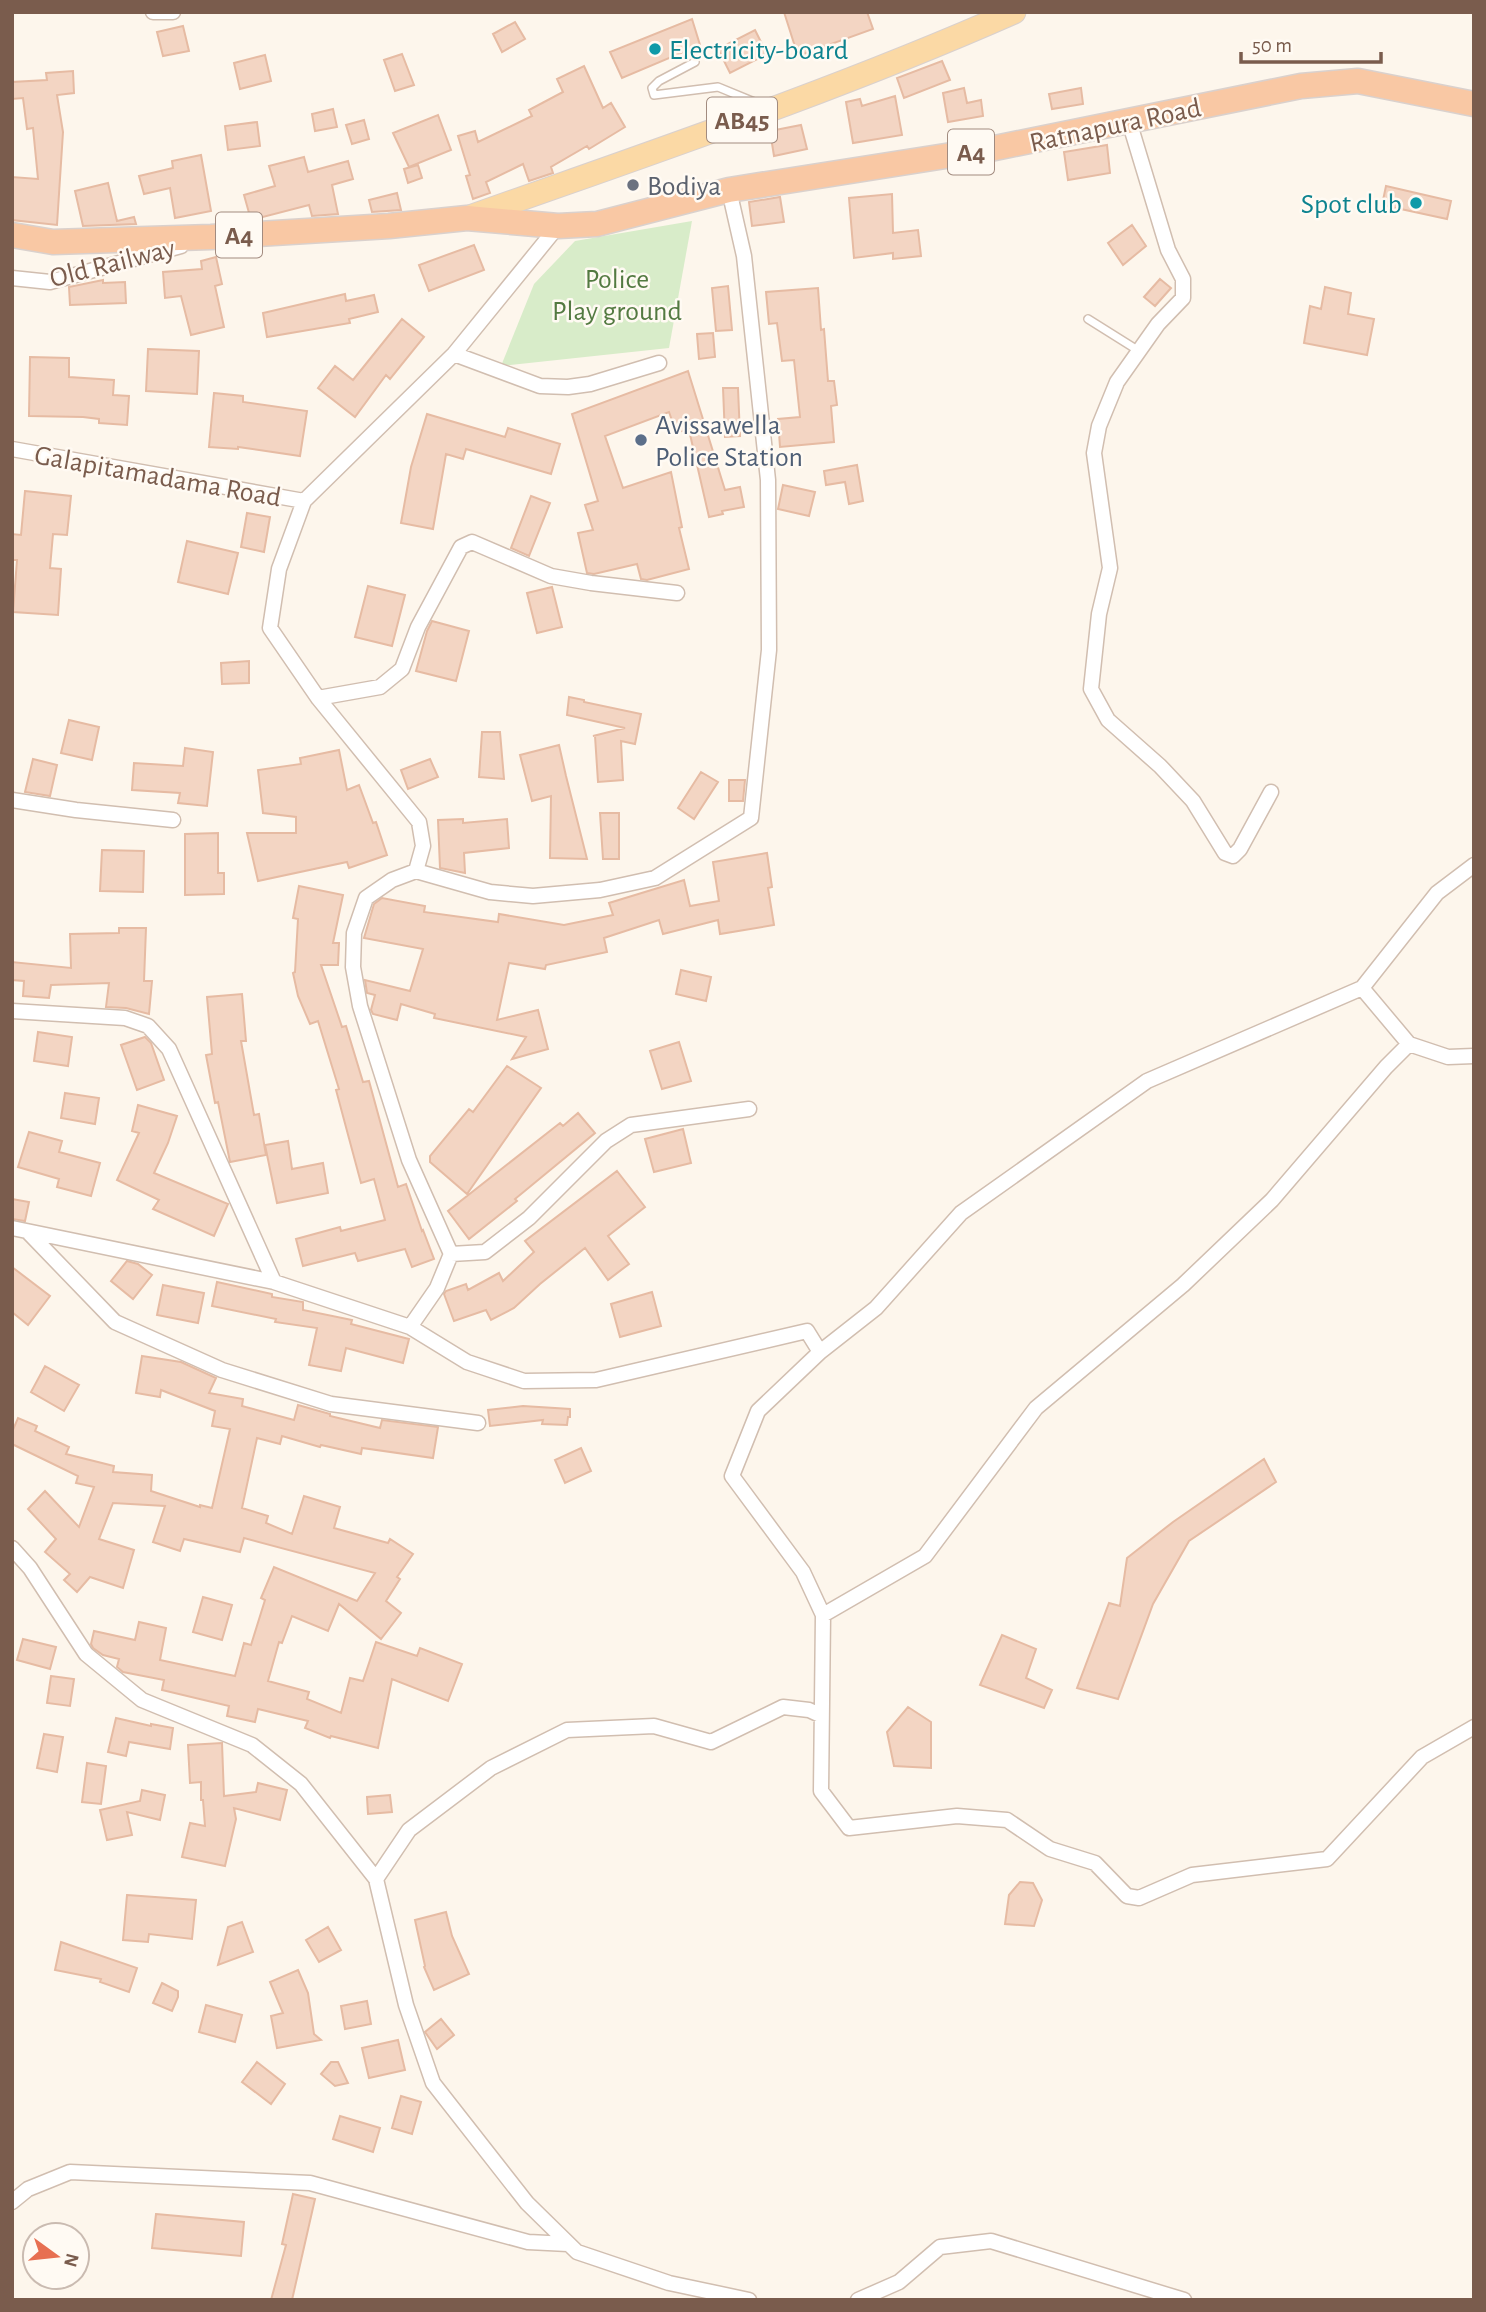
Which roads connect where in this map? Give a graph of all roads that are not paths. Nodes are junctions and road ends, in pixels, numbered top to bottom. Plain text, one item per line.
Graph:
1 (153, 12) edge
2 (173, 12) edge
3 (1014, 12) edge
4 (695, 62) dead end
5 (1474, 104) edge
6 (771, 109) junction
7 (1129, 121) junction
8 (729, 190) junction
9 (467, 218) junction
10 (558, 226) junction
11 (12, 235) edge
12 (211, 237) junction
13 (12, 278) edge
14 (1088, 319) dead end
15 (1139, 351) junction
16 (454, 354) junction
17 (659, 363) dead end
18 (12, 449) edge
19 (304, 501) junction
20 (677, 593) dead end
21 (318, 698) junction
22 (1271, 792) dead end
23 (12, 800) edge
24 (173, 820) dead end
25 (1474, 865) edge
26 (416, 871) junction
27 (1362, 988) junction
28 (12, 1012) edge
29 (1409, 1044) junction
30 (1474, 1056) edge
31 (749, 1110) dead end
32 (12, 1228) edge
33 (29, 1233) junction
34 (451, 1254) junction
35 (274, 1282) junction
36 (410, 1328) junction
37 (820, 1352) junction
38 (478, 1423) dead end
39 (12, 1548) edge
40 (823, 1615) junction
41 (815, 1712) junction
42 (1474, 1727) edge
43 (376, 1879) junction
44 (12, 2202) edge
45 (569, 2244) junction
46 (860, 2299) edge
47 (749, 2300) edge
48 (1184, 2300) edge

1 - 2 street
3 - 6 main road, AB45
4 - 6 lane
5 - 7 highway, Ratnapura Road / A4
6 - 9 main road, AB45
7 - 8 highway, Ratnapura Road / A4
7 - 15 street
8 - 10 highway, Ratnapura Road / A4
8 - 26 street
9 - 10 highway, Ratnapura Road / A4
9 - 12 highway, A4
10 - 16 street
11 - 12 highway, A4
12 - 13 street, Old Railway
14 - 15 lane
15 - 22 street
16 - 17 street
16 - 19 street
18 - 19 street, Galapitamadama Road
19 - 21 street
20 - 21 street
21 - 26 street
23 - 24 street
25 - 27 street
26 - 34 street
27 - 29 street
27 - 37 street
28 - 35 street
29 - 30 street
29 - 40 street
31 - 34 street
32 - 33 street
33 - 35 street
33 - 38 street
34 - 36 street
35 - 36 street
36 - 37 street
37 - 40 street
39 - 43 street
40 - 41 street
41 - 42 street
41 - 43 street
43 - 45 street
44 - 45 street
45 - 47 street
46 - 48 street

